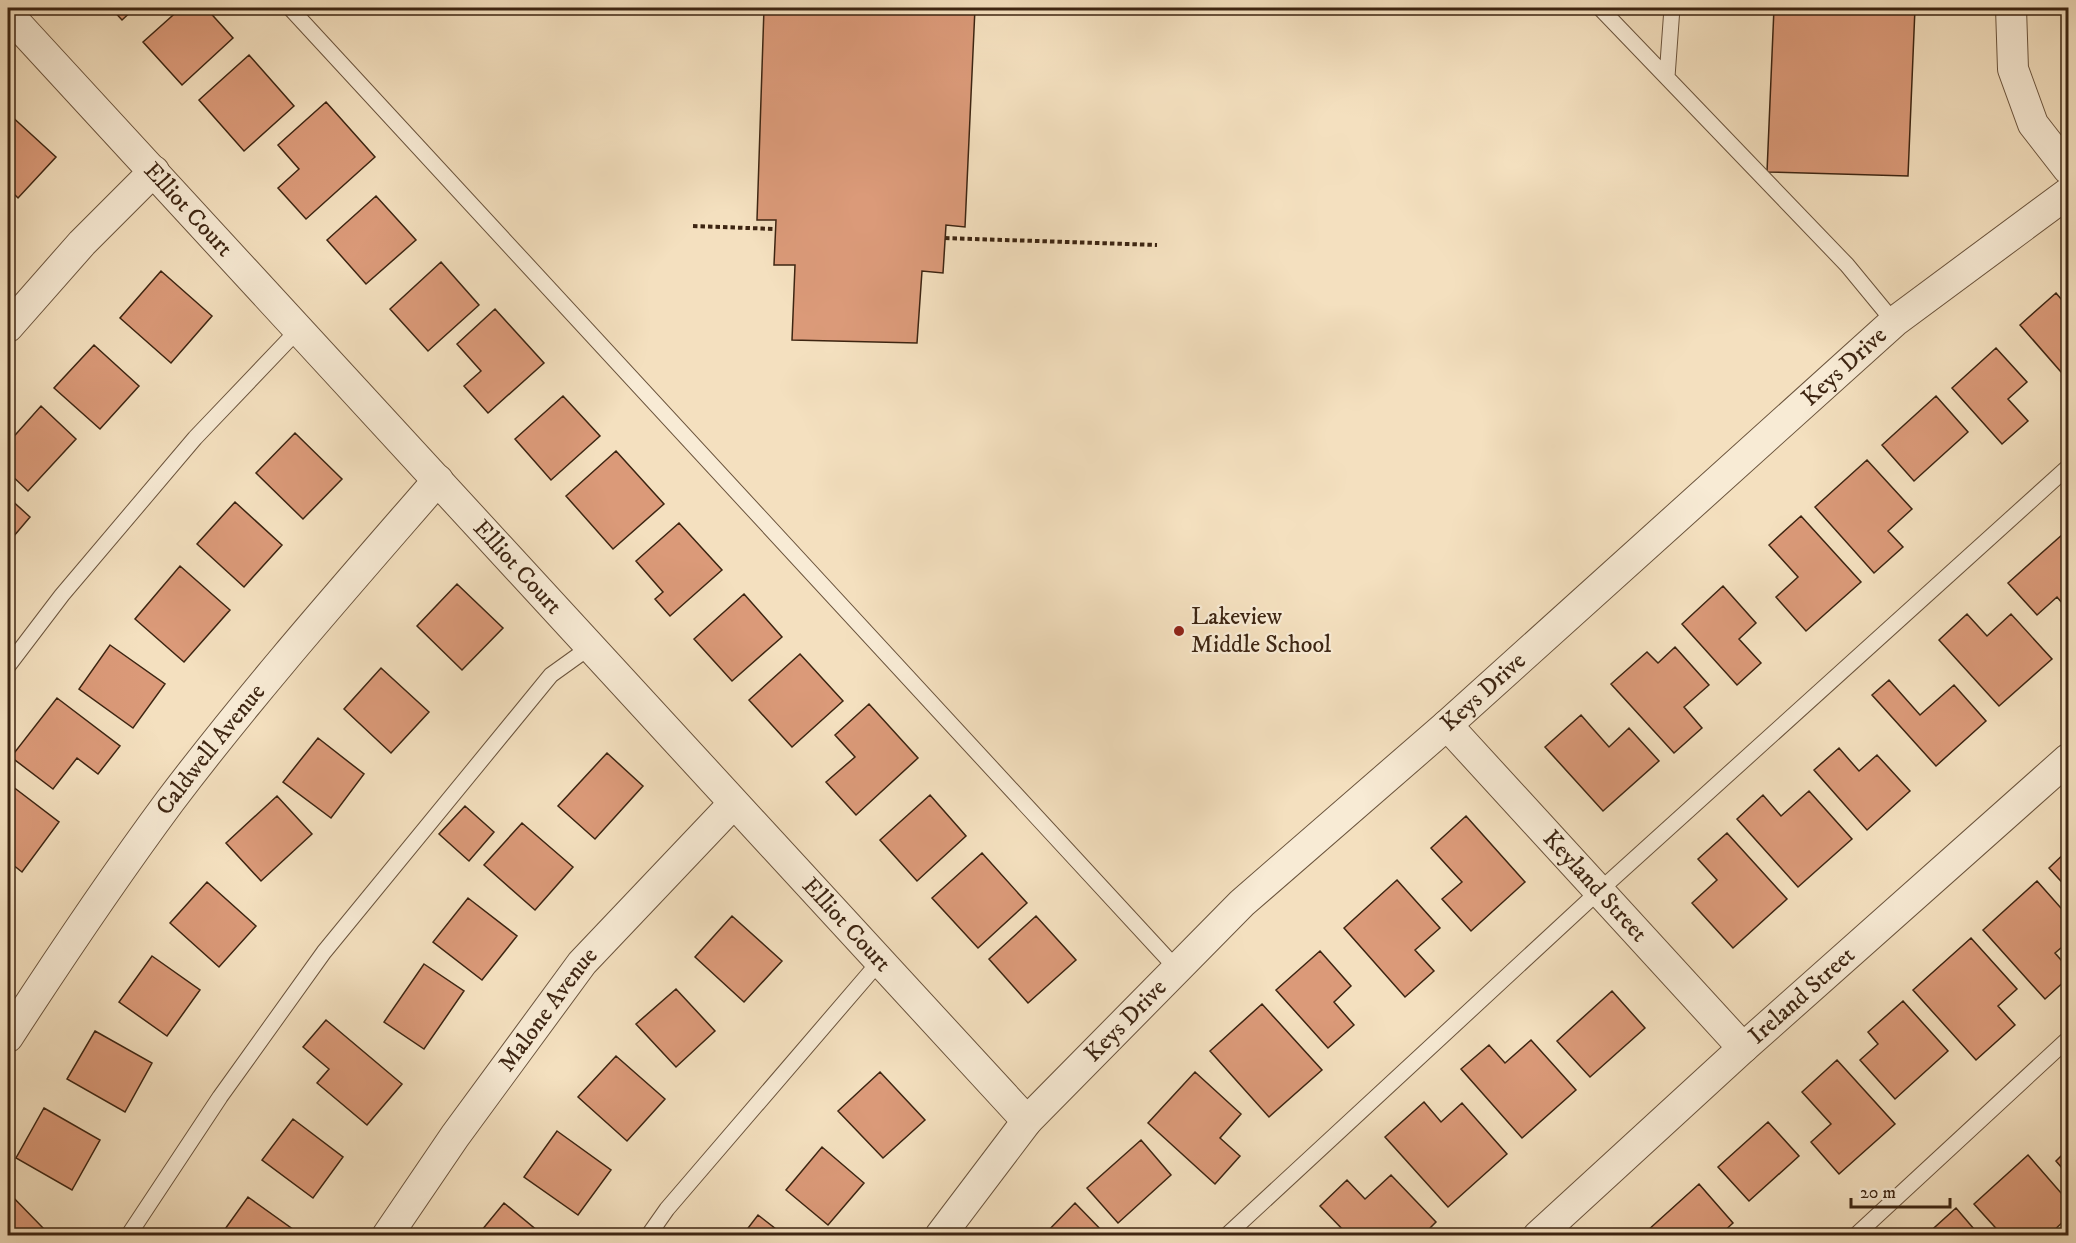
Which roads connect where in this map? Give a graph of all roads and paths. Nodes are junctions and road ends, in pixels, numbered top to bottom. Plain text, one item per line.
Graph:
1 (290, 8) edge
2 (1600, 8) edge
3 (1672, 8) edge
4 (2011, 8) edge
5 (8, 16) edge
6 (1666, 77) junction
7 (2068, 169) edge
8 (154, 171) junction
9 (2068, 193) edge
10 (693, 226) dead end
11 (775, 229) dead end
12 (945, 238) dead end
13 (1157, 245) dead end
14 (1894, 322) junction
15 (8, 327) edge
16 (299, 329) junction
17 (2068, 467) edge
18 (438, 480) junction
19 (590, 646) junction
20 (8, 666) edge
21 (1447, 725) junction
22 (2068, 759) edge
23 (733, 804) junction
24 (1599, 891) junction
25 (880, 961) junction
26 (1177, 969) junction
27 (8, 1037) edge
28 (2068, 1039) edge
29 (1743, 1048) junction
30 (1027, 1121) junction
31 (128, 1236) edge
32 (387, 1236) edge
33 (648, 1236) edge
34 (940, 1236) edge
35 (1226, 1236) edge
36 (1538, 1236) edge
37 (1855, 1236) edge

1 - 26 lane
2 - 6 lane
3 - 6 lane
4 - 7 street
5 - 8 street, Elliot Court
6 - 14 lane
8 - 15 street
8 - 16 street, Elliot Court
9 - 14 street, Keys Drive
10 - 11 path
12 - 13 path
14 - 21 street, Keys Drive
16 - 18 street, Elliot Court
16 - 20 lane
17 - 24 lane
18 - 19 street, Elliot Court
18 - 27 street, Caldwell Avenue
19 - 23 street, Elliot Court
19 - 31 lane
21 - 24 street, Keyland Street
21 - 26 street, Keys Drive
22 - 29 street, Ireland Street
23 - 25 street, Elliot Court
23 - 32 street, Malone Avenue
24 - 29 street, Keyland Street
24 - 35 lane
25 - 30 street, Elliot Court
25 - 33 lane
26 - 30 street, Keys Drive
28 - 37 lane
29 - 36 street, Ireland Street
30 - 34 street, Keys Drive

